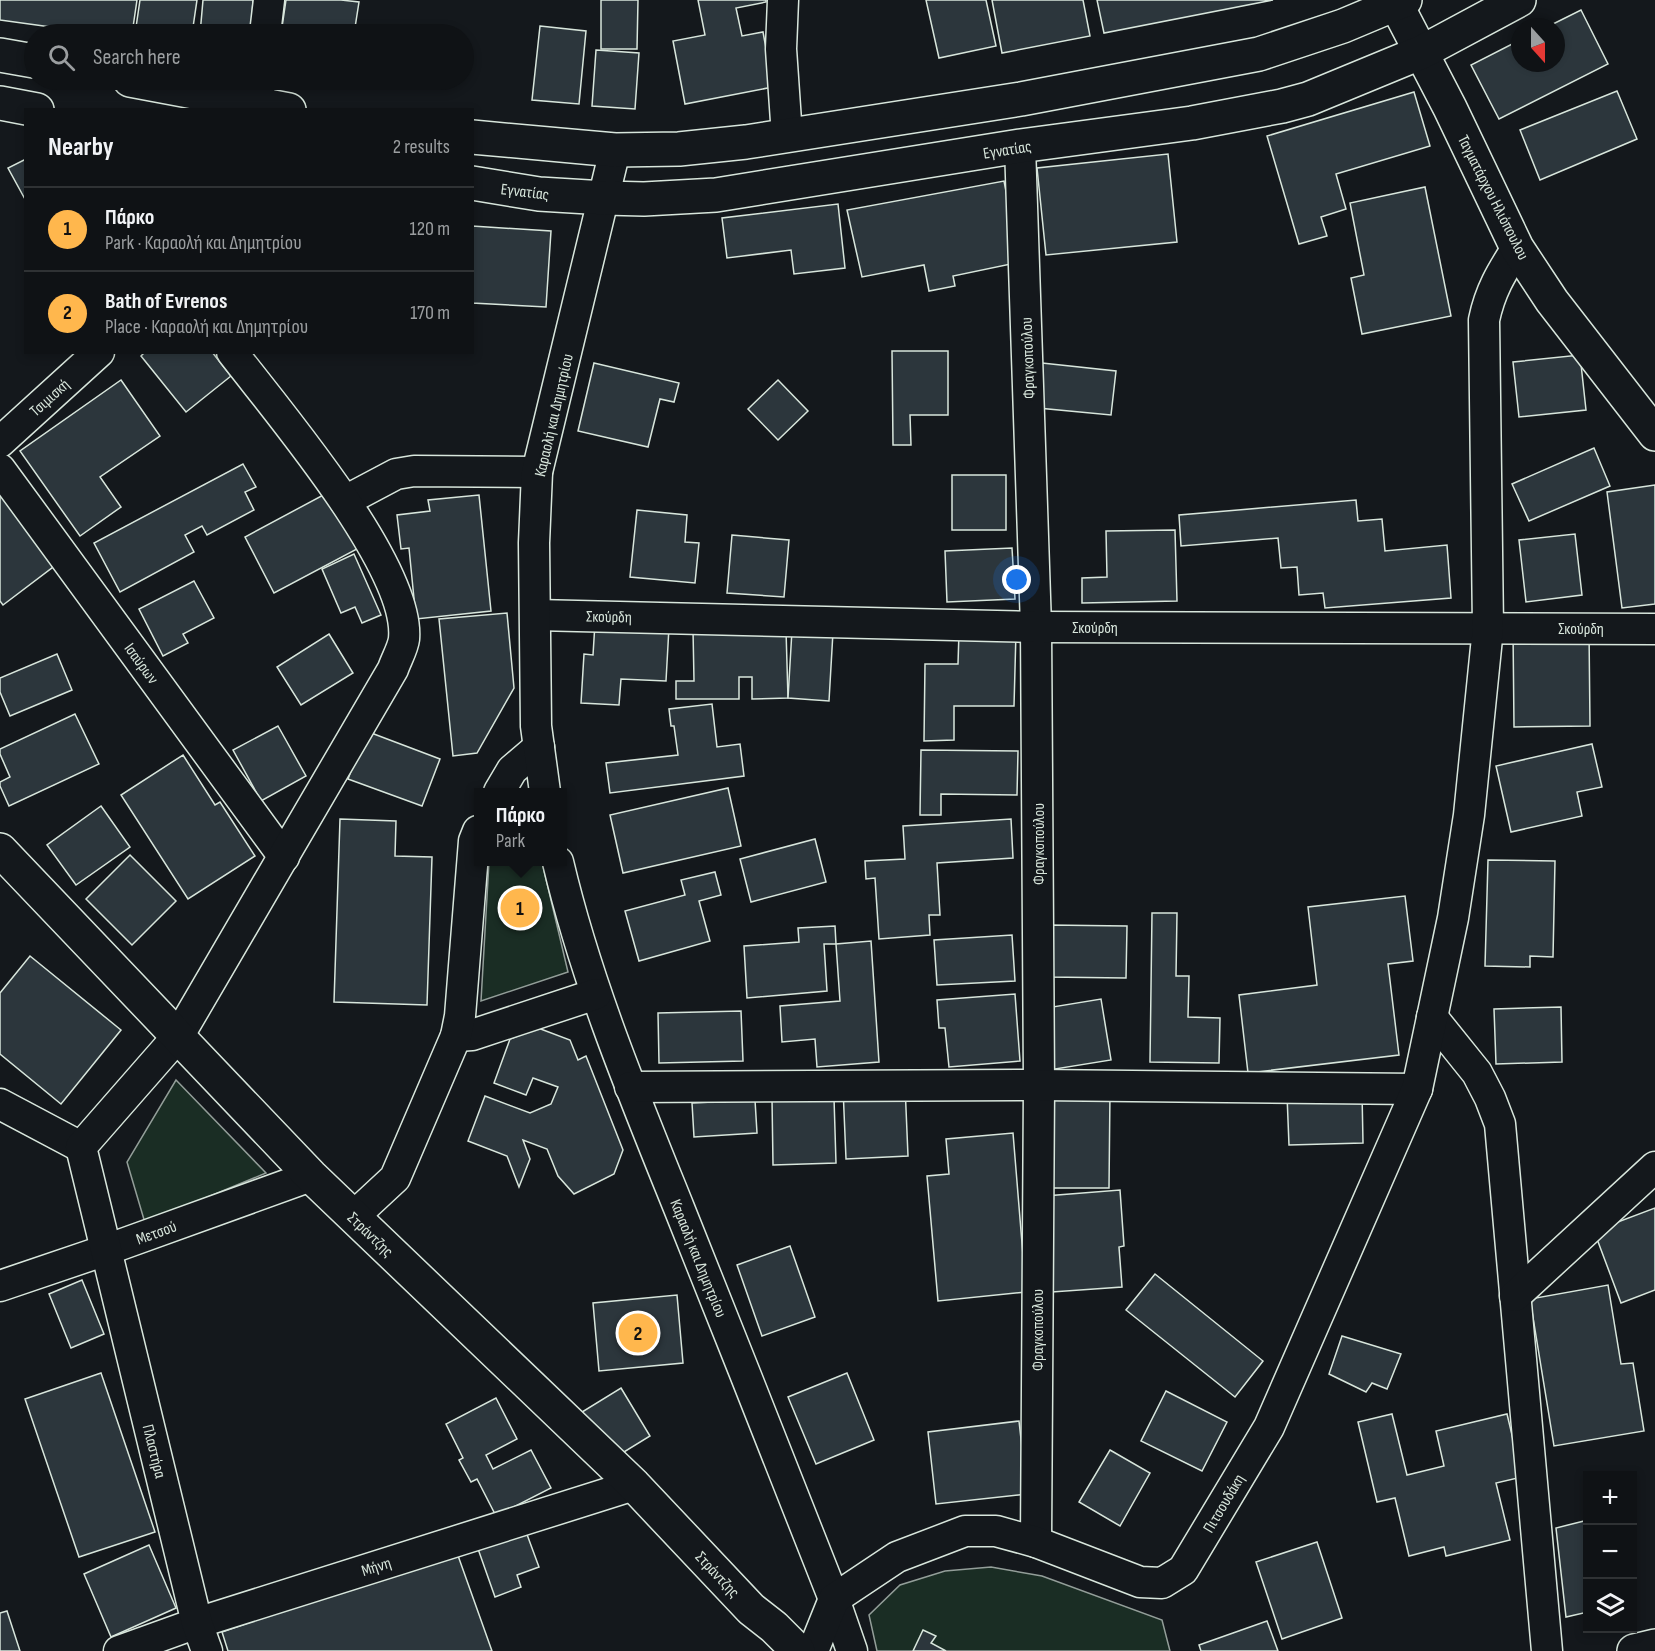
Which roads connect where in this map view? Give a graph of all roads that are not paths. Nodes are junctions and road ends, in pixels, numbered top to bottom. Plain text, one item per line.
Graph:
1 (269, 0) edge
2 (783, 0) edge
3 (1520, 0) edge
4 (1401, 2) edge
5 (266, 24) edge
6 (1422, 52) junction
7 (0, 55) edge
8 (24, 59) edge
9 (207, 90) edge
10 (269, 98) edge
11 (0, 103) edge
12 (26, 108) edge
13 (787, 136) junction
14 (474, 137) edge
15 (1020, 147) junction
16 (615, 150) junction
17 (474, 183) edge
18 (605, 198) junction
19 (1517, 248) junction
20 (97, 354) edge
21 (234, 354) edge
22 (1655, 434) edge
23 (0, 442) edge
24 (0, 469) edge
25 (537, 472) junction
26 (345, 501) junction
27 (536, 615) junction
28 (1036, 627) junction
29 (1488, 628) junction
30 (1655, 629) edge
31 (539, 747) junction
32 (501, 788) edge
33 (544, 788) edge
34 (474, 841) edge
35 (0, 850) edge
36 (284, 857) junction
37 (559, 866) edge
38 (596, 994) junction
39 (1432, 1017) junction
40 (179, 1035) junction
41 (456, 1036) junction
42 (1039, 1085) junction
43 (630, 1087) junction
44 (1417, 1089) junction
45 (0, 1104) edge
46 (81, 1147) junction
47 (1655, 1167) edge
48 (311, 1176) junction
49 (353, 1217) junction
50 (106, 1250) junction
51 (0, 1286) edge
52 (1515, 1296) junction
53 (634, 1485) junction
54 (1036, 1542) junction
55 (834, 1599) junction
56 (751, 1609) junction
57 (197, 1623) junction
58 (1655, 1646) edge
59 (119, 1651) edge
60 (207, 1651) edge
61 (768, 1651) edge
62 (798, 1651) edge
63 (813, 1651) edge
64 (852, 1651) edge
65 (1547, 1651) edge
66 (1634, 1651) edge

1 - 5 street
2 - 13 street
3 - 6 main road, Εγνατίας
4 - 6 main road, Ταγματάρχου Ηλιόπουλου
4 - 13 main road
6 - 15 main road, Εγνατίας
6 - 19 main road, Ταγματάρχου Ηλιόπουλου
7 - 8 main road
9 - 10 main road
11 - 12 main road
13 - 16 main road
14 - 16 main road
15 - 18 main road, Εγνατίας
15 - 28 street, Φραγκοπούλου
16 - 18 street, Καραολή και Δημητρίου
17 - 18 main road, Εγνατίας
18 - 25 street, Καραολή και Δημητρίου
19 - 22 main road, Ταγματάρχου Ηλιόπουλου
19 - 29 street, Πιτσουδάκη
20 - 23 street, Τσιμισκή
21 - 26 street
24 - 36 street, Ισαύρων
25 - 26 street
25 - 27 street, Καραολή και Δημητρίου
26 - 36 street
27 - 28 street, Σκούρδη
27 - 31 street, Καραολή και Δημητρίου
28 - 29 street, Σκούρδη
28 - 42 street, Φραγκοπούλου
29 - 30 street, Σκούρδη
29 - 39 street, Πιτσουδάκη
31 - 32 street
31 - 33 street, Καραολή και Δημητρίου
34 - 41 street
35 - 40 main road, Στράντζης
36 - 40 street
37 - 38 street, Καραολή και Δημητρίου
38 - 41 street
38 - 43 street, Καραολή και Δημητρίου
39 - 44 street, Πιτσουδάκη
39 - 52 street
40 - 46 street
40 - 48 main road, Στράντζης
41 - 49 street
42 - 43 street
42 - 44 street
42 - 54 street, Φραγκοπούλου
43 - 55 street, Καραολή και Δημητρίου
44 - 54 street, Πιτσουδάκη
45 - 46 street
46 - 50 street, Πλαστήρα
47 - 52 street
48 - 49 main road, Στράντζης
48 - 50 street, Μετσού
49 - 53 main road, Στράντζης
50 - 51 street, Μετσού
50 - 57 street, Πλαστήρα
52 - 65 street
53 - 56 main road, Στράντζης
53 - 57 street, Μήνη
54 - 55 street, Πιτσουδάκη
55 - 63 street
55 - 64 street, Καραολή και Δημητρίου
56 - 61 main road, Στράντζης
56 - 62 main road, Στράντζης
57 - 59 street, Μήνη
57 - 60 street, Πλαστήρα
58 - 66 main road

